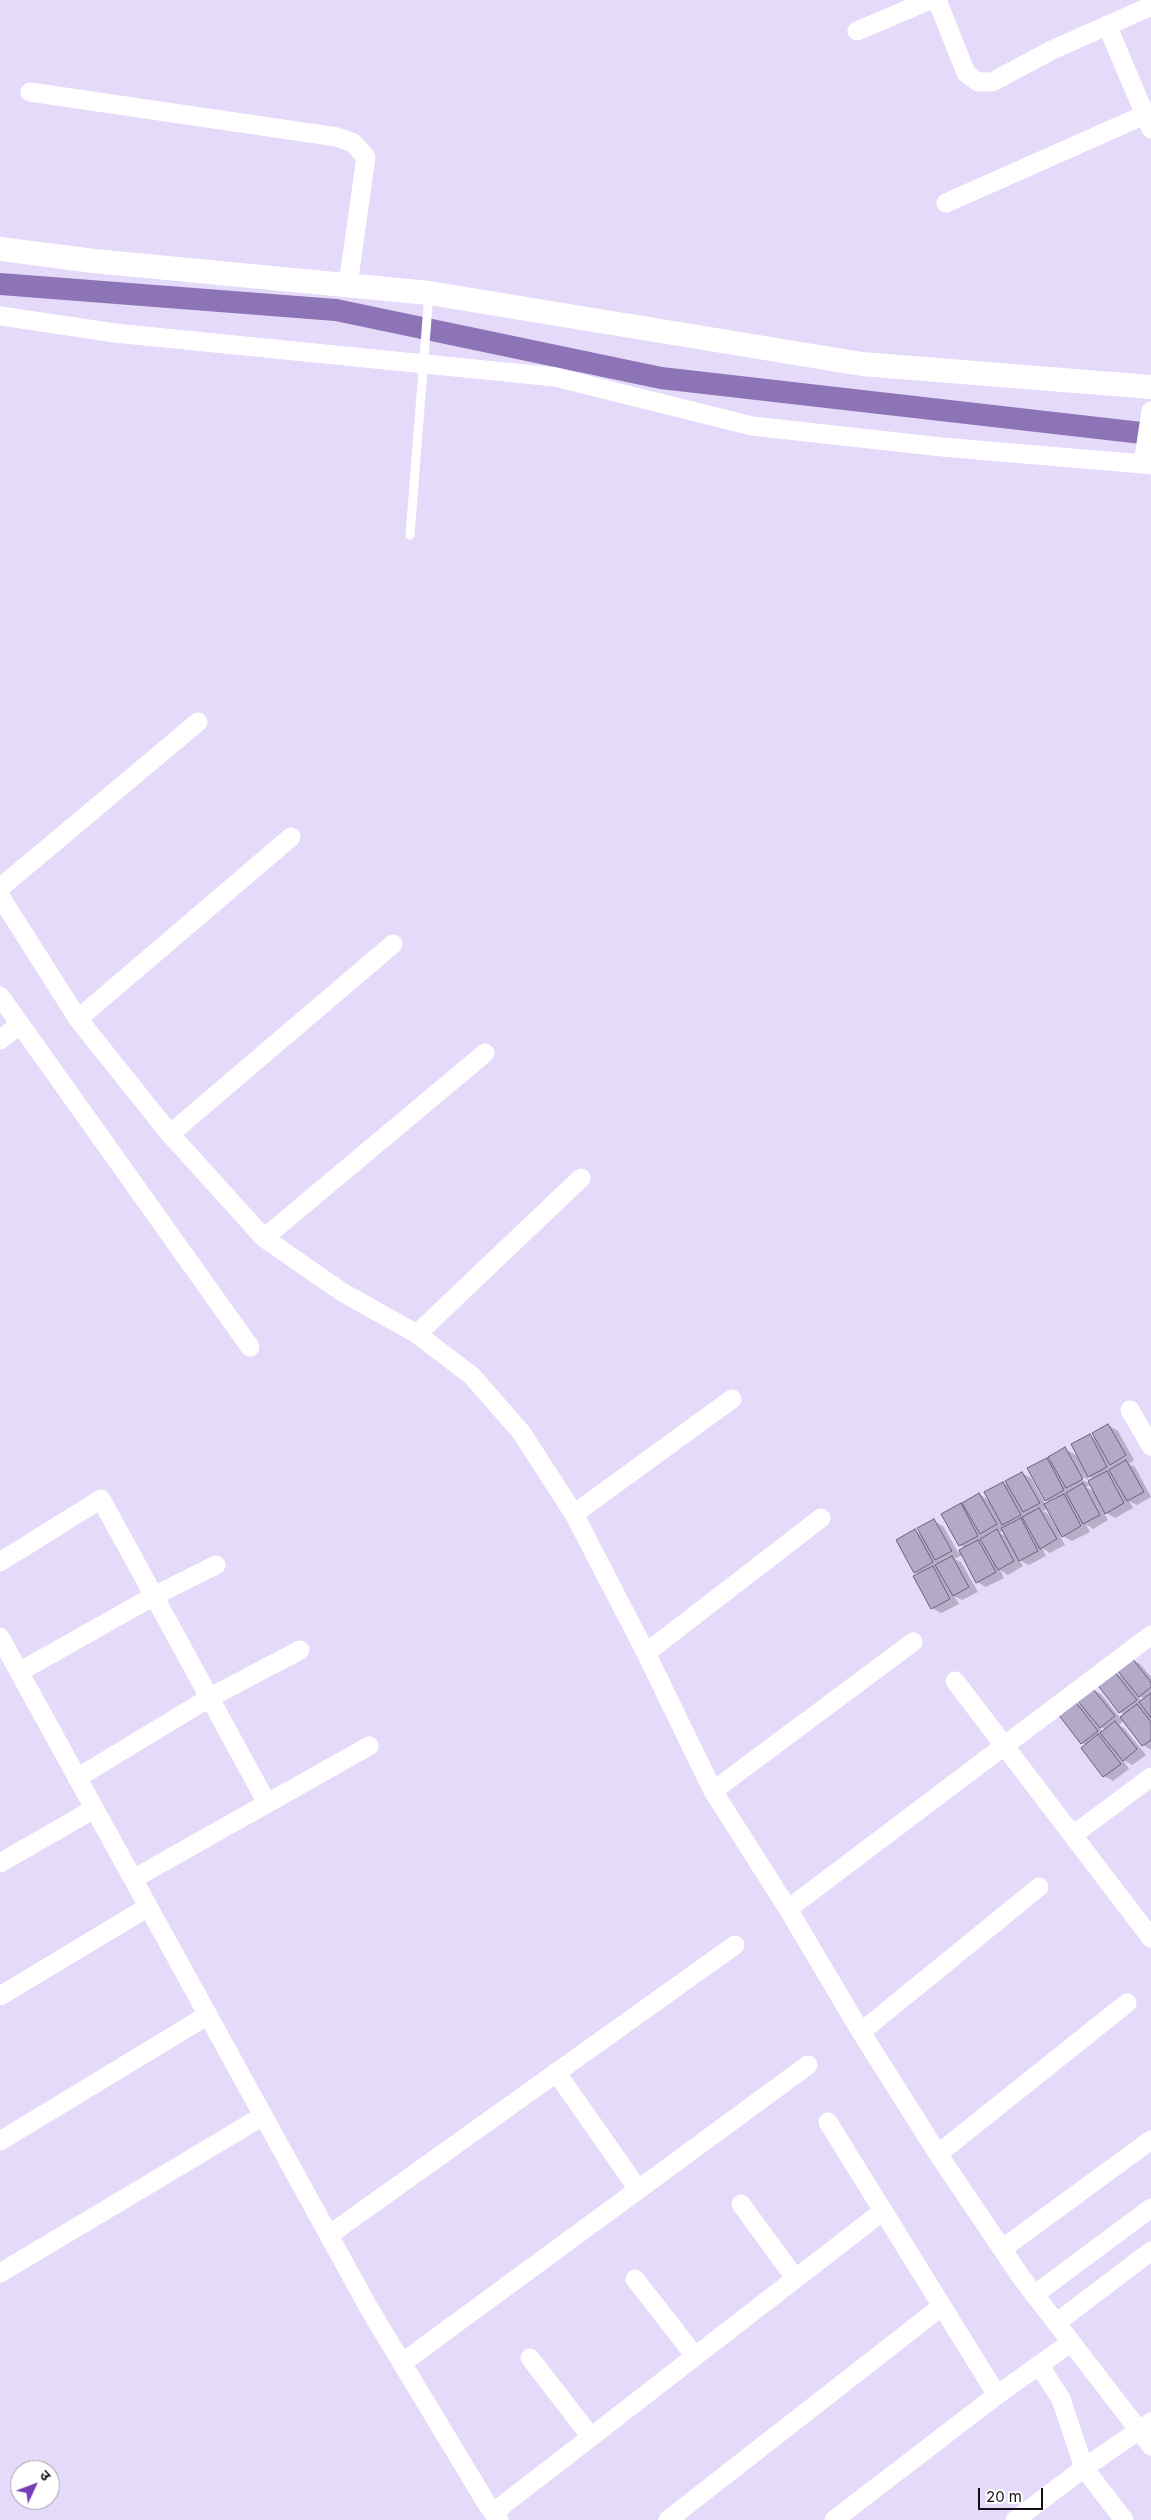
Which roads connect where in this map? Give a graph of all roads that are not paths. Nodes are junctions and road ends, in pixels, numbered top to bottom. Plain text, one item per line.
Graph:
1 (930, 0) edge
2 (937, 0) edge
3 (1151, 6) edge
4 (1107, 26) junction
5 (857, 31) dead end
6 (30, 92) dead end
7 (1149, 119) edge
8 (946, 203) dead end
9 (0, 249) edge
10 (348, 285) junction
11 (428, 300) junction
12 (0, 316) edge
13 (423, 363) junction
14 (1151, 387) edge
15 (1151, 411) edge
16 (1147, 464) edge
17 (410, 535) dead end
18 (198, 722) dead end
19 (291, 837) dead end
20 (0, 888) edge
21 (0, 896) edge
22 (393, 944) dead end
23 (0, 996) edge
24 (78, 1020) junction
25 (20, 1024) junction
26 (0, 1040) edge
27 (485, 1053) dead end
28 (170, 1134) junction
29 (581, 1178) dead end
30 (264, 1238) junction
31 (417, 1334) junction
32 (250, 1347) dead end
33 (732, 1399) dead end
34 (1130, 1410) dead end
35 (1151, 1446) edge
36 (574, 1514) junction
37 (821, 1518) dead end
38 (0, 1562) edge
39 (216, 1565) dead end
40 (154, 1596) junction
41 (1151, 1635) edge
42 (0, 1637) edge
43 (913, 1642) dead end
44 (300, 1650) dead end
45 (646, 1653) junction
46 (19, 1672) junction
47 (955, 1681) dead end
48 (209, 1698) junction
49 (1004, 1745) junction
50 (369, 1746) dead end
51 (1151, 1777) edge
52 (77, 1778) junction
53 (713, 1791) junction
54 (267, 1803) junction
55 (94, 1809) junction
56 (1073, 1835) junction
57 (0, 1863) edge
58 (133, 1879) junction
59 (1039, 1887) dead end
60 (148, 1906) junction
61 (788, 1909) junction
62 (1151, 1937) edge
63 (735, 1946) dead end
64 (0, 1996) edge
65 (1127, 2003) dead end
66 (208, 2015) junction
67 (862, 2032) junction
68 (808, 2065) dead end
69 (556, 2072) junction
70 (263, 2116) junction
71 (828, 2122) dead end
72 (1151, 2140) edge
73 (0, 2141) edge
74 (938, 2154) junction
75 (638, 2189) junction
76 (741, 2204) dead end
77 (1151, 2208) edge
78 (883, 2211) junction
79 (329, 2235) junction
80 (1002, 2250) junction
81 (1151, 2250) edge
82 (0, 2273) edge
83 (795, 2278) junction
84 (635, 2279) dead end
85 (1034, 2295) junction
86 (942, 2306) junction
87 (1056, 2323) junction
88 (1070, 2343) junction
89 (695, 2356) junction
90 (530, 2358) dead end
91 (402, 2363) junction
92 (1039, 2365) junction
93 (997, 2395) junction
94 (1145, 2426) edge
95 (591, 2437) junction
96 (1151, 2446) edge
97 (1084, 2468) junction
98 (496, 2516) edge
99 (668, 2520) edge
100 (834, 2520) edge
101 (1015, 2520) edge
102 (1124, 2520) edge

1 - 5 street
2 - 4 street
3 - 4 street
4 - 7 street
6 - 10 street
7 - 8 street
9 - 10 street
10 - 11 street
11 - 13 lane
11 - 14 street
12 - 13 street
13 - 16 street
13 - 17 lane
15 - 16 street
18 - 20 street
19 - 24 street
21 - 24 street
22 - 28 street
23 - 25 street
24 - 28 street
25 - 26 street
25 - 32 street
27 - 30 street
28 - 30 street
29 - 31 street
30 - 31 street
31 - 36 street
33 - 36 street
34 - 35 street
36 - 45 street
37 - 45 street
38 - 40 street
39 - 40 street
40 - 46 street
40 - 48 street
41 - 49 street
42 - 46 street
43 - 53 street
44 - 48 street
45 - 53 street
46 - 52 street
47 - 49 street
48 - 52 street
48 - 54 street
49 - 56 street
49 - 61 street
50 - 54 street
51 - 56 street
52 - 55 street
53 - 61 street
54 - 58 street
55 - 57 street
55 - 58 street
56 - 62 street
58 - 60 street
59 - 67 street
60 - 64 street
60 - 66 street
61 - 67 street
63 - 69 street
65 - 74 street
66 - 70 street
66 - 73 street
67 - 74 street
68 - 75 street
69 - 75 street
69 - 79 street
70 - 79 street
70 - 82 street
71 - 78 street
72 - 80 street
74 - 80 street
75 - 91 street
76 - 83 street
77 - 85 street
78 - 83 street
78 - 86 street
79 - 91 street
80 - 85 street
81 - 87 street
83 - 89 street
84 - 89 street
85 - 87 street
86 - 93 street
86 - 99 street
87 - 88 street
88 - 92 street
88 - 94 street
89 - 95 street
90 - 95 street
91 - 98 street
92 - 93 street
92 - 97 street
93 - 100 street
94 - 96 street
94 - 97 street
95 - 98 street
97 - 101 street
97 - 102 street

